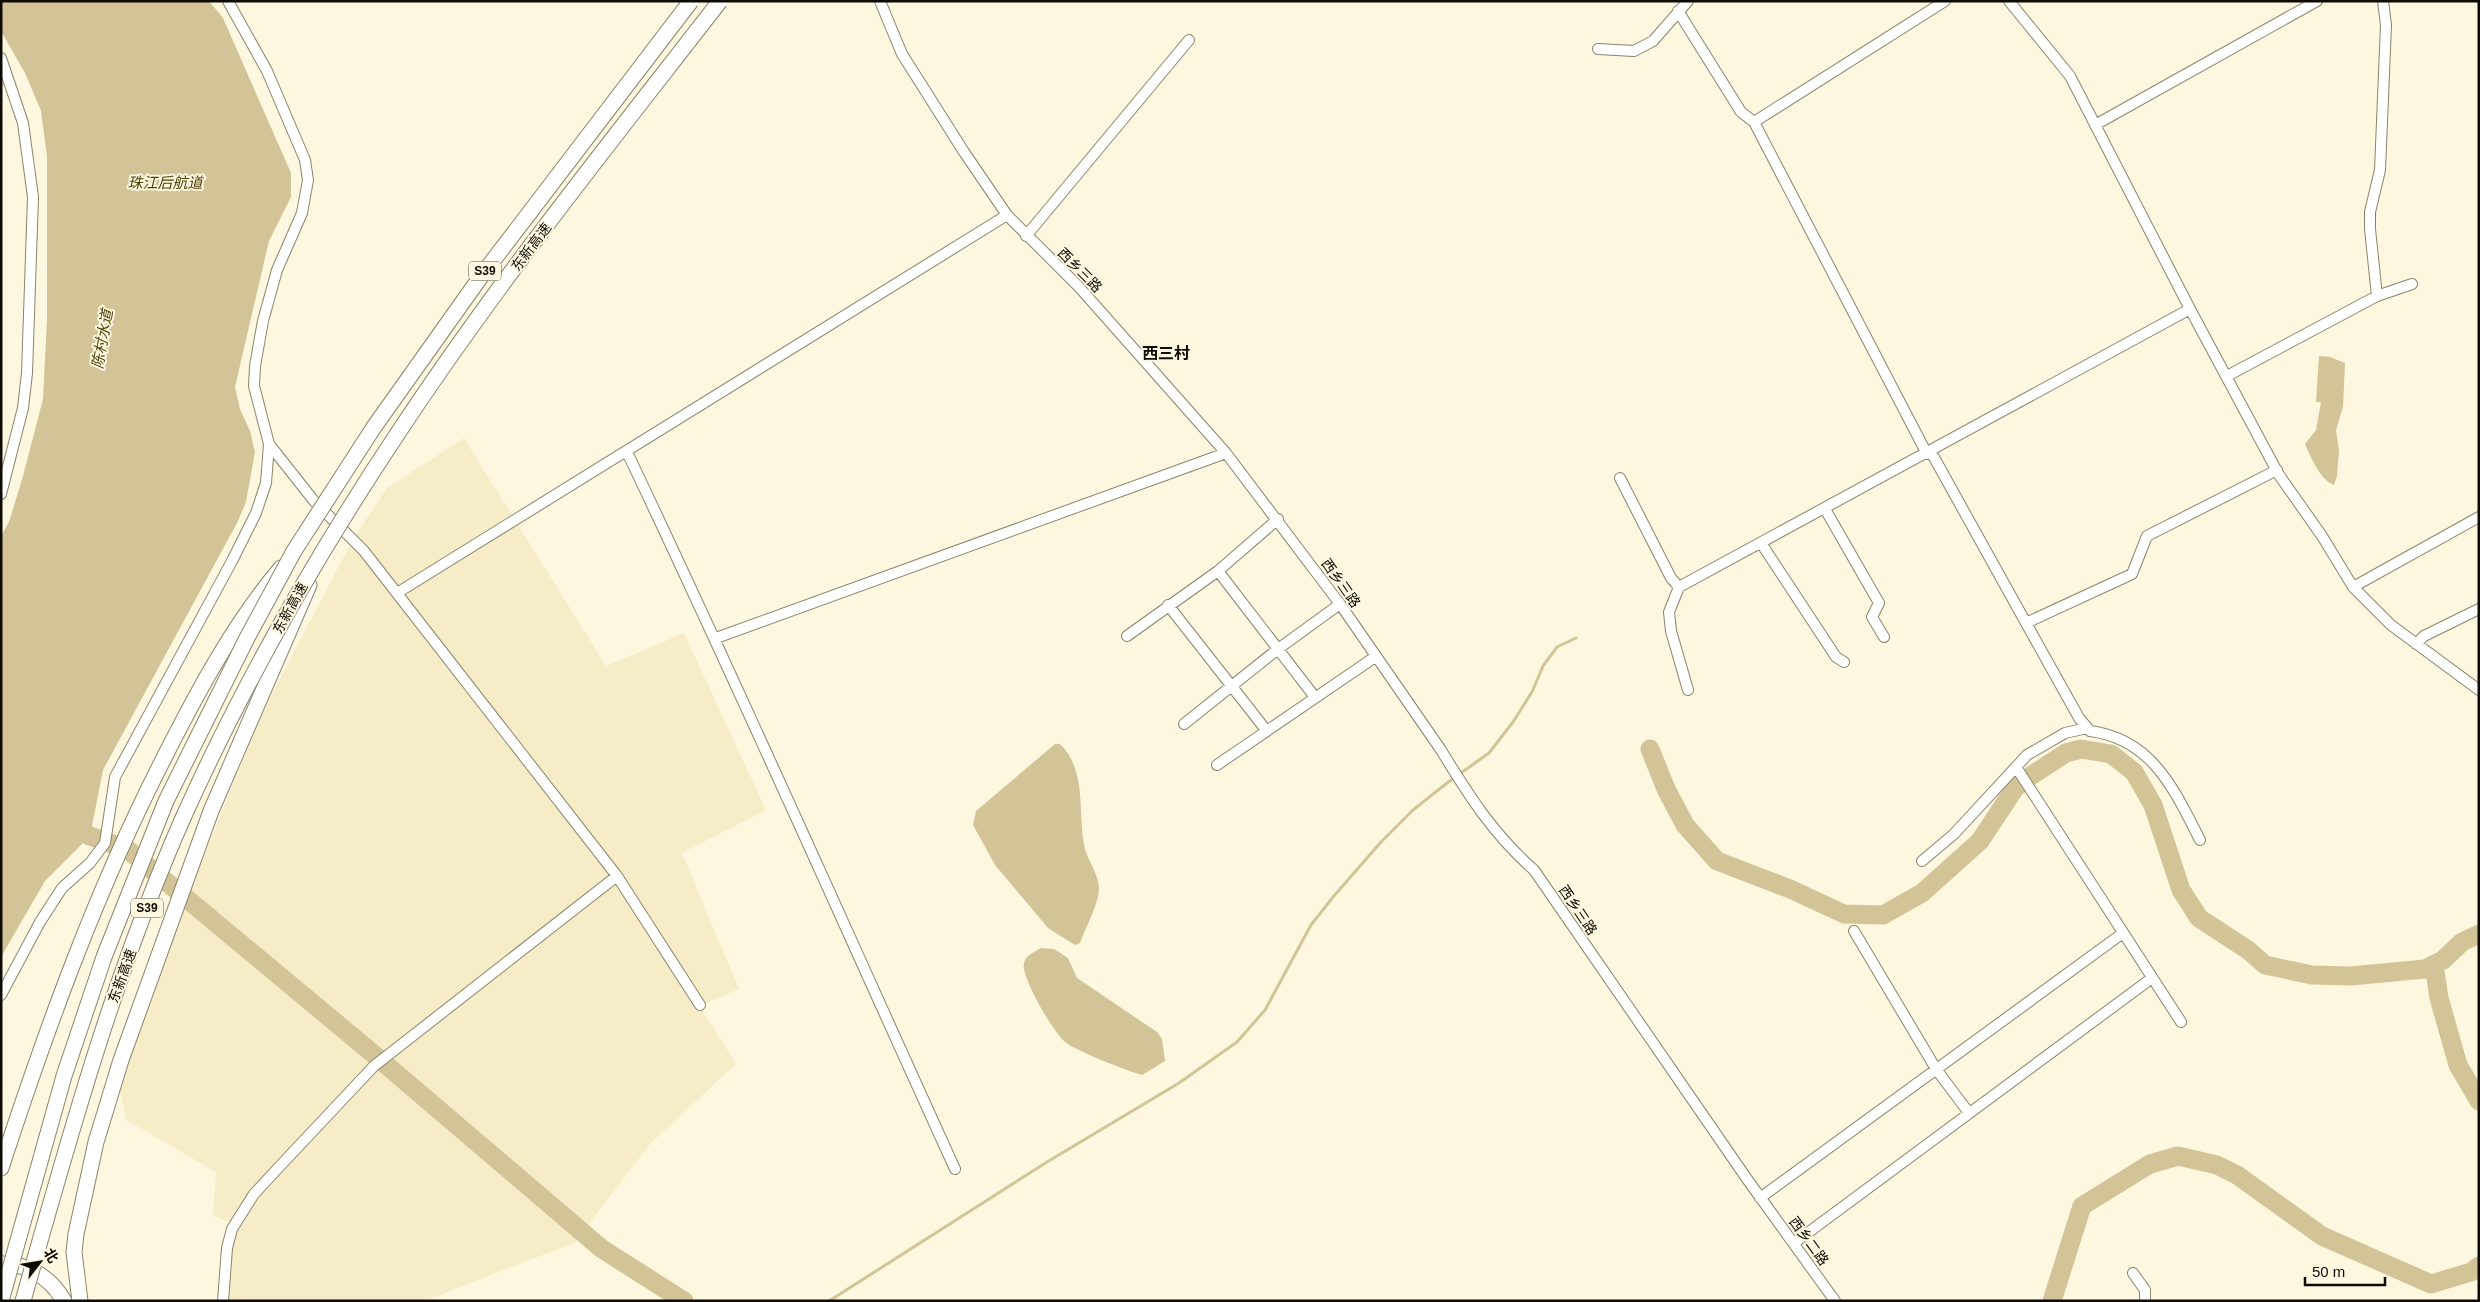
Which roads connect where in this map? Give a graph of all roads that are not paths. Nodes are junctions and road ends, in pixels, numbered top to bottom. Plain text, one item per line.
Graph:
1 (228, 1) edge
2 (691, 1) edge
3 (720, 1) edge
4 (880, 1) edge
5 (1688, 1) edge
6 (1945, 1) edge
7 (2009, 1) edge
8 (2317, 1) edge
9 (2383, 1) edge
10 (1678, 11) junction
11 (1189, 40) dead end
12 (1598, 49) dead end
13 (1, 58) edge
14 (1754, 122) junction
15 (2095, 125) junction
16 (1007, 214) junction
17 (1026, 236) junction
18 (2412, 284) dead end
19 (2377, 296) junction
20 (2190, 309) junction
21 (2227, 376) junction
22 (269, 444) junction
23 (627, 452) junction
24 (1226, 453) junction
25 (1929, 453) junction
26 (2277, 470) junction
27 (1620, 478) dead end
28 (1, 494) edge
29 (1825, 509) junction
30 (2479, 517) edge
31 (1278, 519) junction
32 (329, 540) junction
33 (1761, 543) junction
34 (294, 551) junction
35 (1218, 571) junction
36 (1679, 587) junction
37 (2353, 587) junction
38 (397, 592) junction
39 (1340, 604) junction
40 (1168, 605) junction
41 (2479, 609) edge
42 (2026, 623) junction
43 (1127, 636) dead end
44 (716, 638) junction
45 (1884, 638) dead end
46 (2416, 644) junction
47 (1278, 649) junction
48 (1375, 657) junction
49 (1844, 662) dead end
50 (1231, 686) junction
51 (1688, 690) dead end
52 (2479, 690) edge
53 (1314, 696) junction
54 (1184, 724) dead end
55 (2087, 728) junction
56 (1266, 730) junction
57 (1217, 765) dead end
58 (2016, 767) junction
59 (2200, 840) dead end
60 (1922, 861) dead end
61 (618, 876) junction
62 (1854, 931) dead end
63 (2123, 932) junction
64 (2152, 978) junction
65 (1, 995) edge
66 (700, 1005) dead end
67 (2181, 1022) dead end
68 (1936, 1069) junction
69 (1969, 1113) junction
70 (1, 1168) edge
71 (955, 1170) dead end
72 (1760, 1198) junction
73 (1794, 1243) junction
74 (1, 1264) edge
75 (2133, 1273) dead end
76 (1, 1301) edge
77 (23, 1301) edge
78 (64, 1301) edge
79 (80, 1301) edge
80 (223, 1301) edge
81 (1835, 1301) edge
82 (2145, 1301) edge

1 - 22 street
2 - 34 highway, 东新高速 / S39, bridge
3 - 32 highway, 东新高速 / S39, bridge
4 - 16 street, 西乡三路
5 - 10 street
6 - 14 street
7 - 15 street
8 - 15 street
9 - 19 street
10 - 12 street
10 - 14 street
11 - 17 street
13 - 28 street
14 - 25 street
15 - 20 street
16 - 17 street, 西乡三路
16 - 23 street
17 - 24 street, 西乡三路
18 - 19 street
19 - 21 street
20 - 21 street
20 - 25 street
21 - 26 street
22 - 38 street
22 - 65 street
23 - 38 street
23 - 44 street
24 - 31 street, 西乡三路
24 - 44 street
25 - 29 street
25 - 42 street
26 - 37 street
26 - 42 street
27 - 36 street
29 - 33 street
29 - 45 street
30 - 37 street
31 - 35 street
31 - 39 street, 西乡三路
32 - 77 highway, 东新高速 / S39, bridge
32 - 79 highway, bridge
33 - 36 street
33 - 49 street
34 - 70 highway, bridge
34 - 76 highway, 东新高速 / S39, bridge
35 - 40 street
35 - 47 street
36 - 51 street
37 - 46 street
38 - 61 street
39 - 47 street
39 - 48 street, 西乡三路
40 - 43 street
40 - 50 street
41 - 46 street
42 - 55 street
44 - 71 street
46 - 52 street
47 - 50 street
47 - 53 street
48 - 53 street
48 - 72 street, 西乡三路
50 - 54 street
50 - 56 street
53 - 56 street
55 - 58 street
55 - 59 street
56 - 57 street
58 - 60 street
58 - 63 street
61 - 66 street
61 - 80 street
62 - 68 street
63 - 64 street
63 - 68 street
64 - 67 street
64 - 69 street
68 - 69 street
68 - 72 street
69 - 73 street
72 - 73 street, 西乡二路
73 - 81 street, 西乡二路
74 - 78 highway
75 - 82 street

